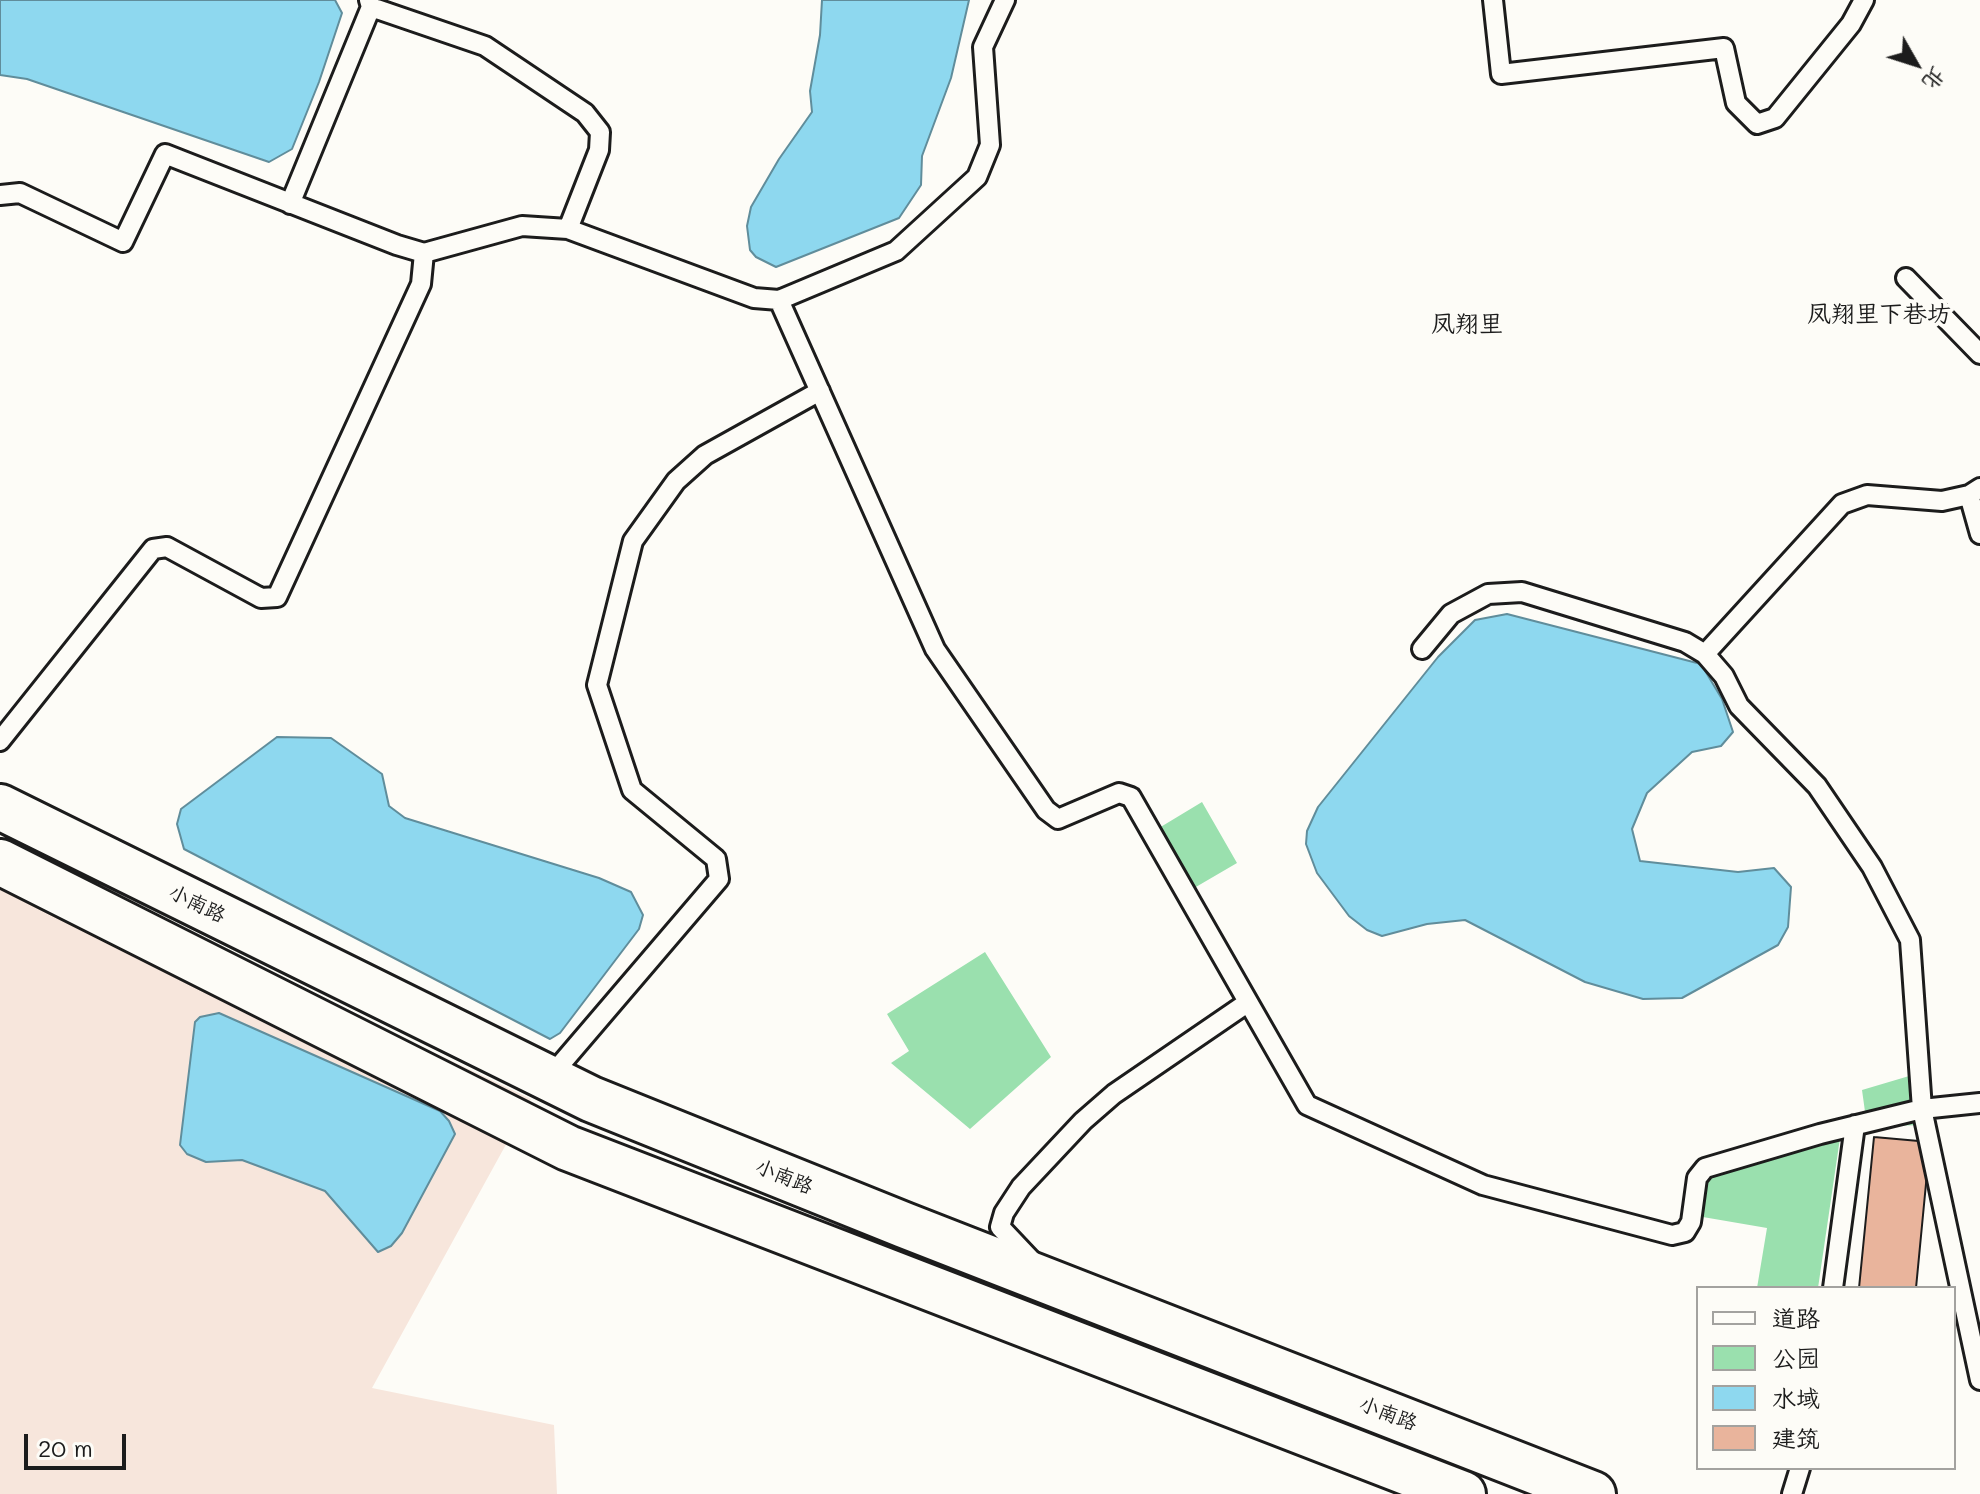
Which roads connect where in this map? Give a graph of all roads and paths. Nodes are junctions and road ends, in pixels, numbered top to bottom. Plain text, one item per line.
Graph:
1 (1005, 0) edge
2 (1493, 0) edge
3 (1864, 0) edge
4 (370, 3) edge
5 (0, 195) edge
6 (290, 204) junction
7 (568, 229) junction
8 (424, 253) junction
9 (1906, 278) dead end
10 (779, 300) junction
11 (1980, 354) edge
12 (820, 391) junction
13 (1975, 491) edge
14 (1980, 534) edge
15 (1422, 649) dead end
16 (1705, 654) junction
17 (0, 741) edge
18 (0, 807) edge
19 (0, 862) edge
20 (1247, 1003) junction
21 (549, 1078) junction
22 (1980, 1103) edge
23 (1922, 1109) junction
24 (1855, 1125) junction
25 (1034, 1276) junction
26 (1833, 1286) edge
27 (1980, 1380) edge
28 (1799, 1470) edge
29 (1463, 1494) edge
30 (1593, 1494) edge
31 (1792, 1494) edge

1 - 10 lane
2 - 3 lane
4 - 6 lane
4 - 7 lane
5 - 6 lane
6 - 8 lane
7 - 8 lane
7 - 10 lane
8 - 17 lane
9 - 11 lane
10 - 12 lane
12 - 20 lane
12 - 21 lane
13 - 14 lane
13 - 16 lane
15 - 16 lane
16 - 23 lane
18 - 21 main road, 小南路
19 - 29 main road
20 - 24 lane
20 - 25 lane
21 - 25 main road, 小南路
22 - 23 lane
23 - 24 lane
23 - 27 lane
24 - 26 lane
25 - 30 main road, 小南路
28 - 31 lane

